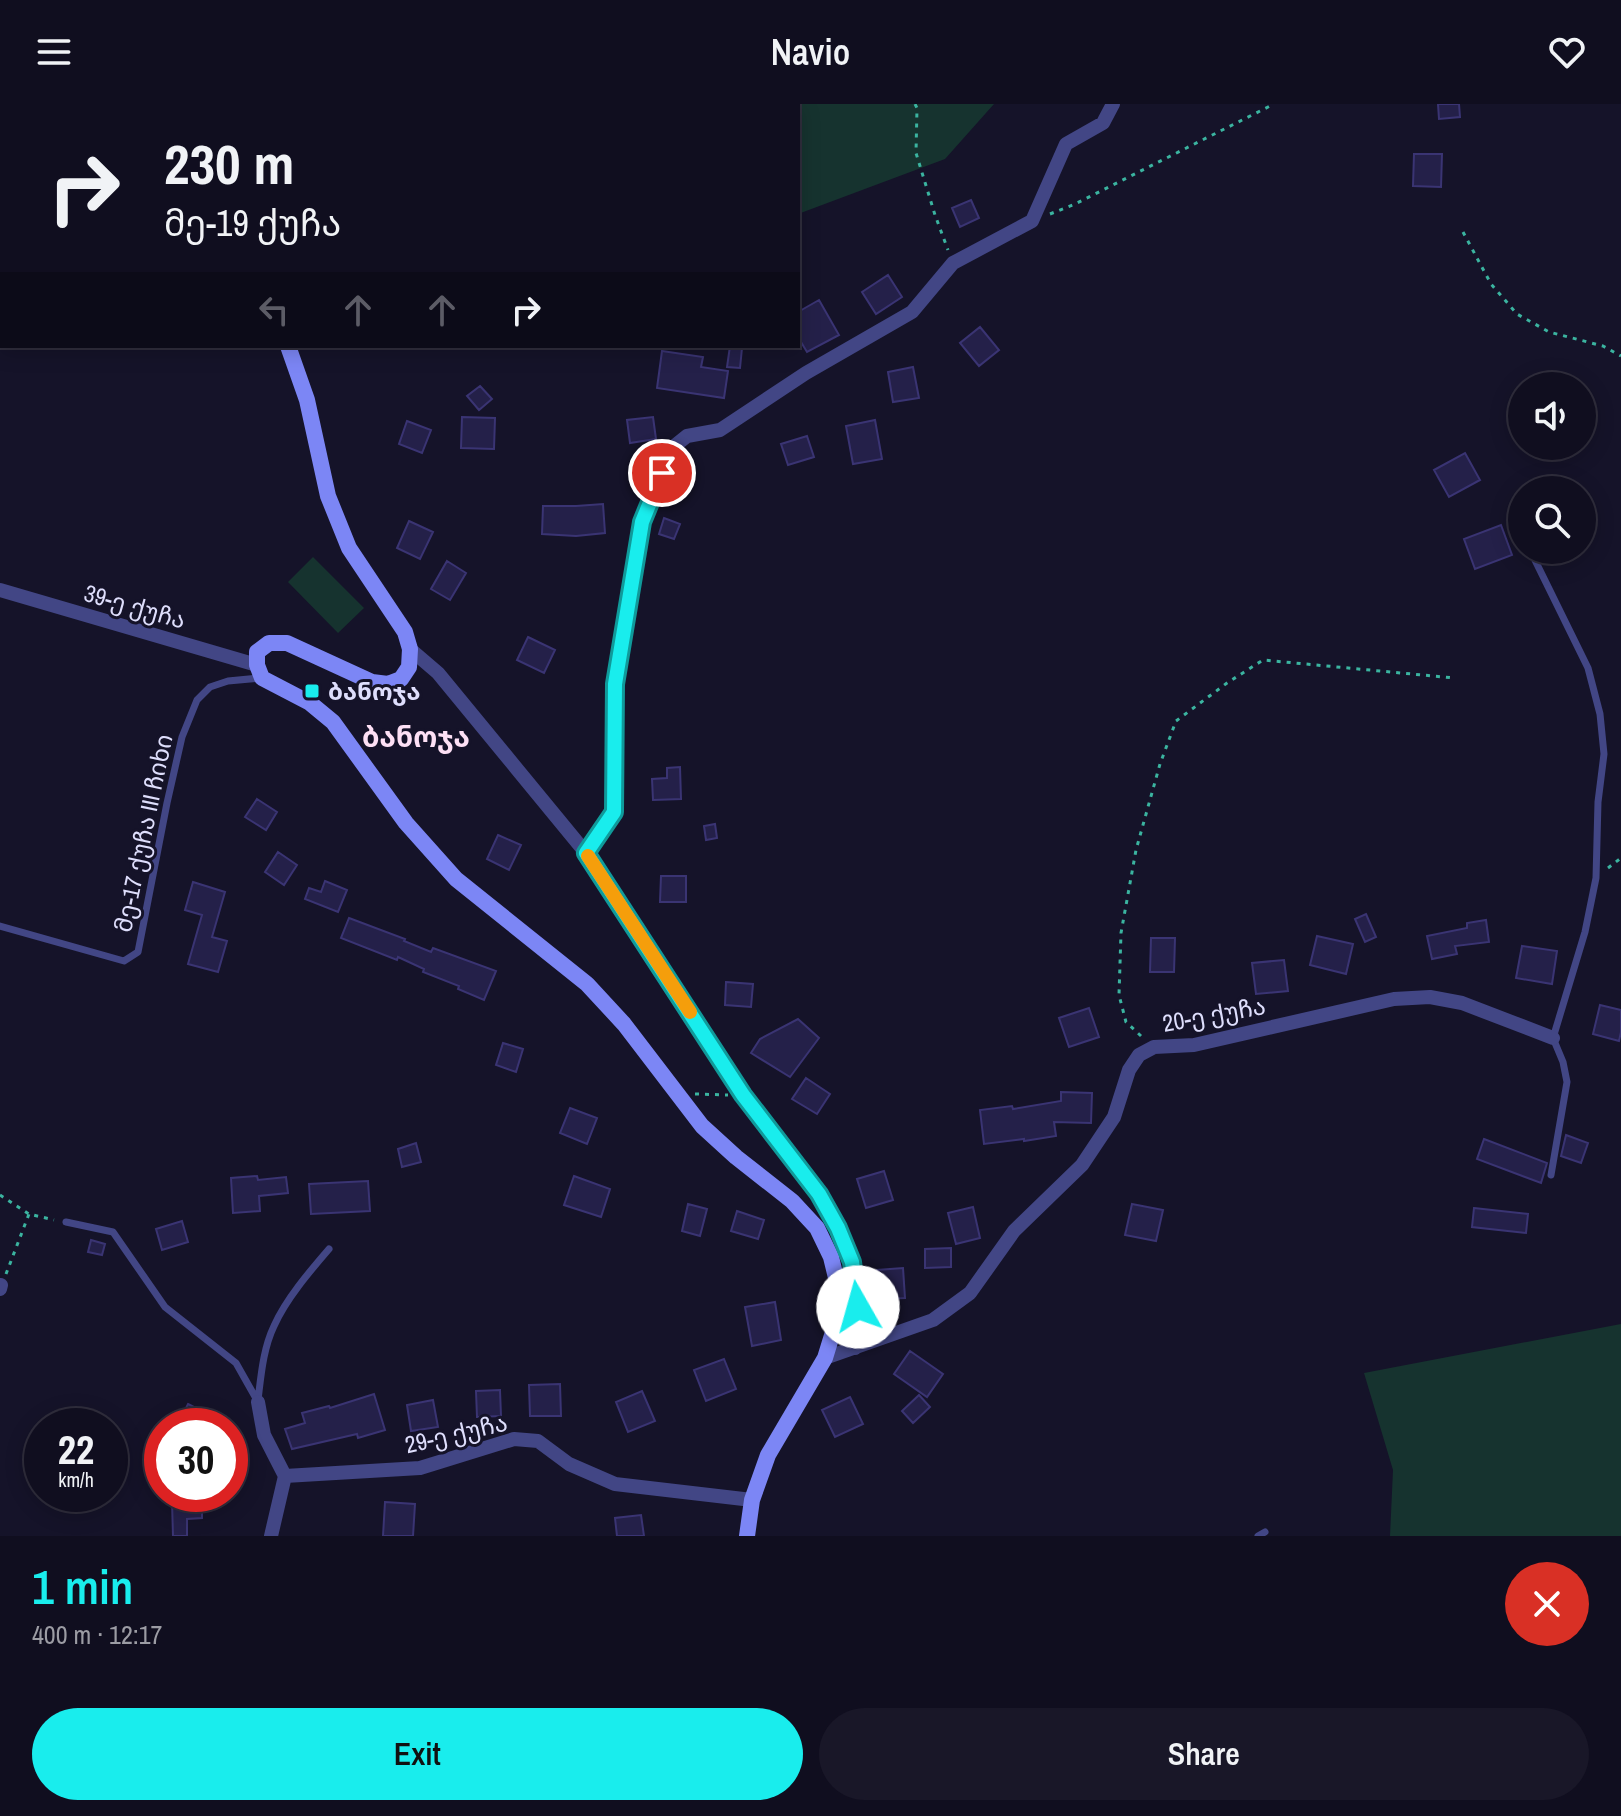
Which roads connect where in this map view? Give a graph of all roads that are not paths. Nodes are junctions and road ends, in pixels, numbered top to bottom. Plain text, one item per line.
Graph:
1 (1113, 104) edge
2 (289, 348) edge
3 (1537, 564) edge
4 (0, 590) edge
5 (410, 649) junction
6 (260, 671) junction
7 (586, 853) junction
8 (0, 926) edge
9 (1553, 1038) junction
10 (1551, 1175) dead end
11 (66, 1222) road end
12 (329, 1249) dead end
13 (855, 1348) junction
14 (825, 1358) junction
15 (258, 1402) junction
16 (285, 1476) junction
17 (752, 1500) junction
18 (271, 1536) edge
19 (747, 1536) edge

1 - 7 street
2 - 5 street
3 - 9 lane
4 - 6 street, 39-ე ქუჩა
5 - 6 street
5 - 7 street
6 - 8 lane, მე-17 ქუჩა III ჩიხი
6 - 14 street
7 - 13 street
9 - 10 lane
9 - 13 street, 20-ე ქუჩა
11 - 15 lane
12 - 15 lane
13 - 14 street, 20-ე ქუჩა
14 - 17 street
15 - 16 street
16 - 17 street, 29-ე ქუჩა
16 - 18 street
17 - 19 street

